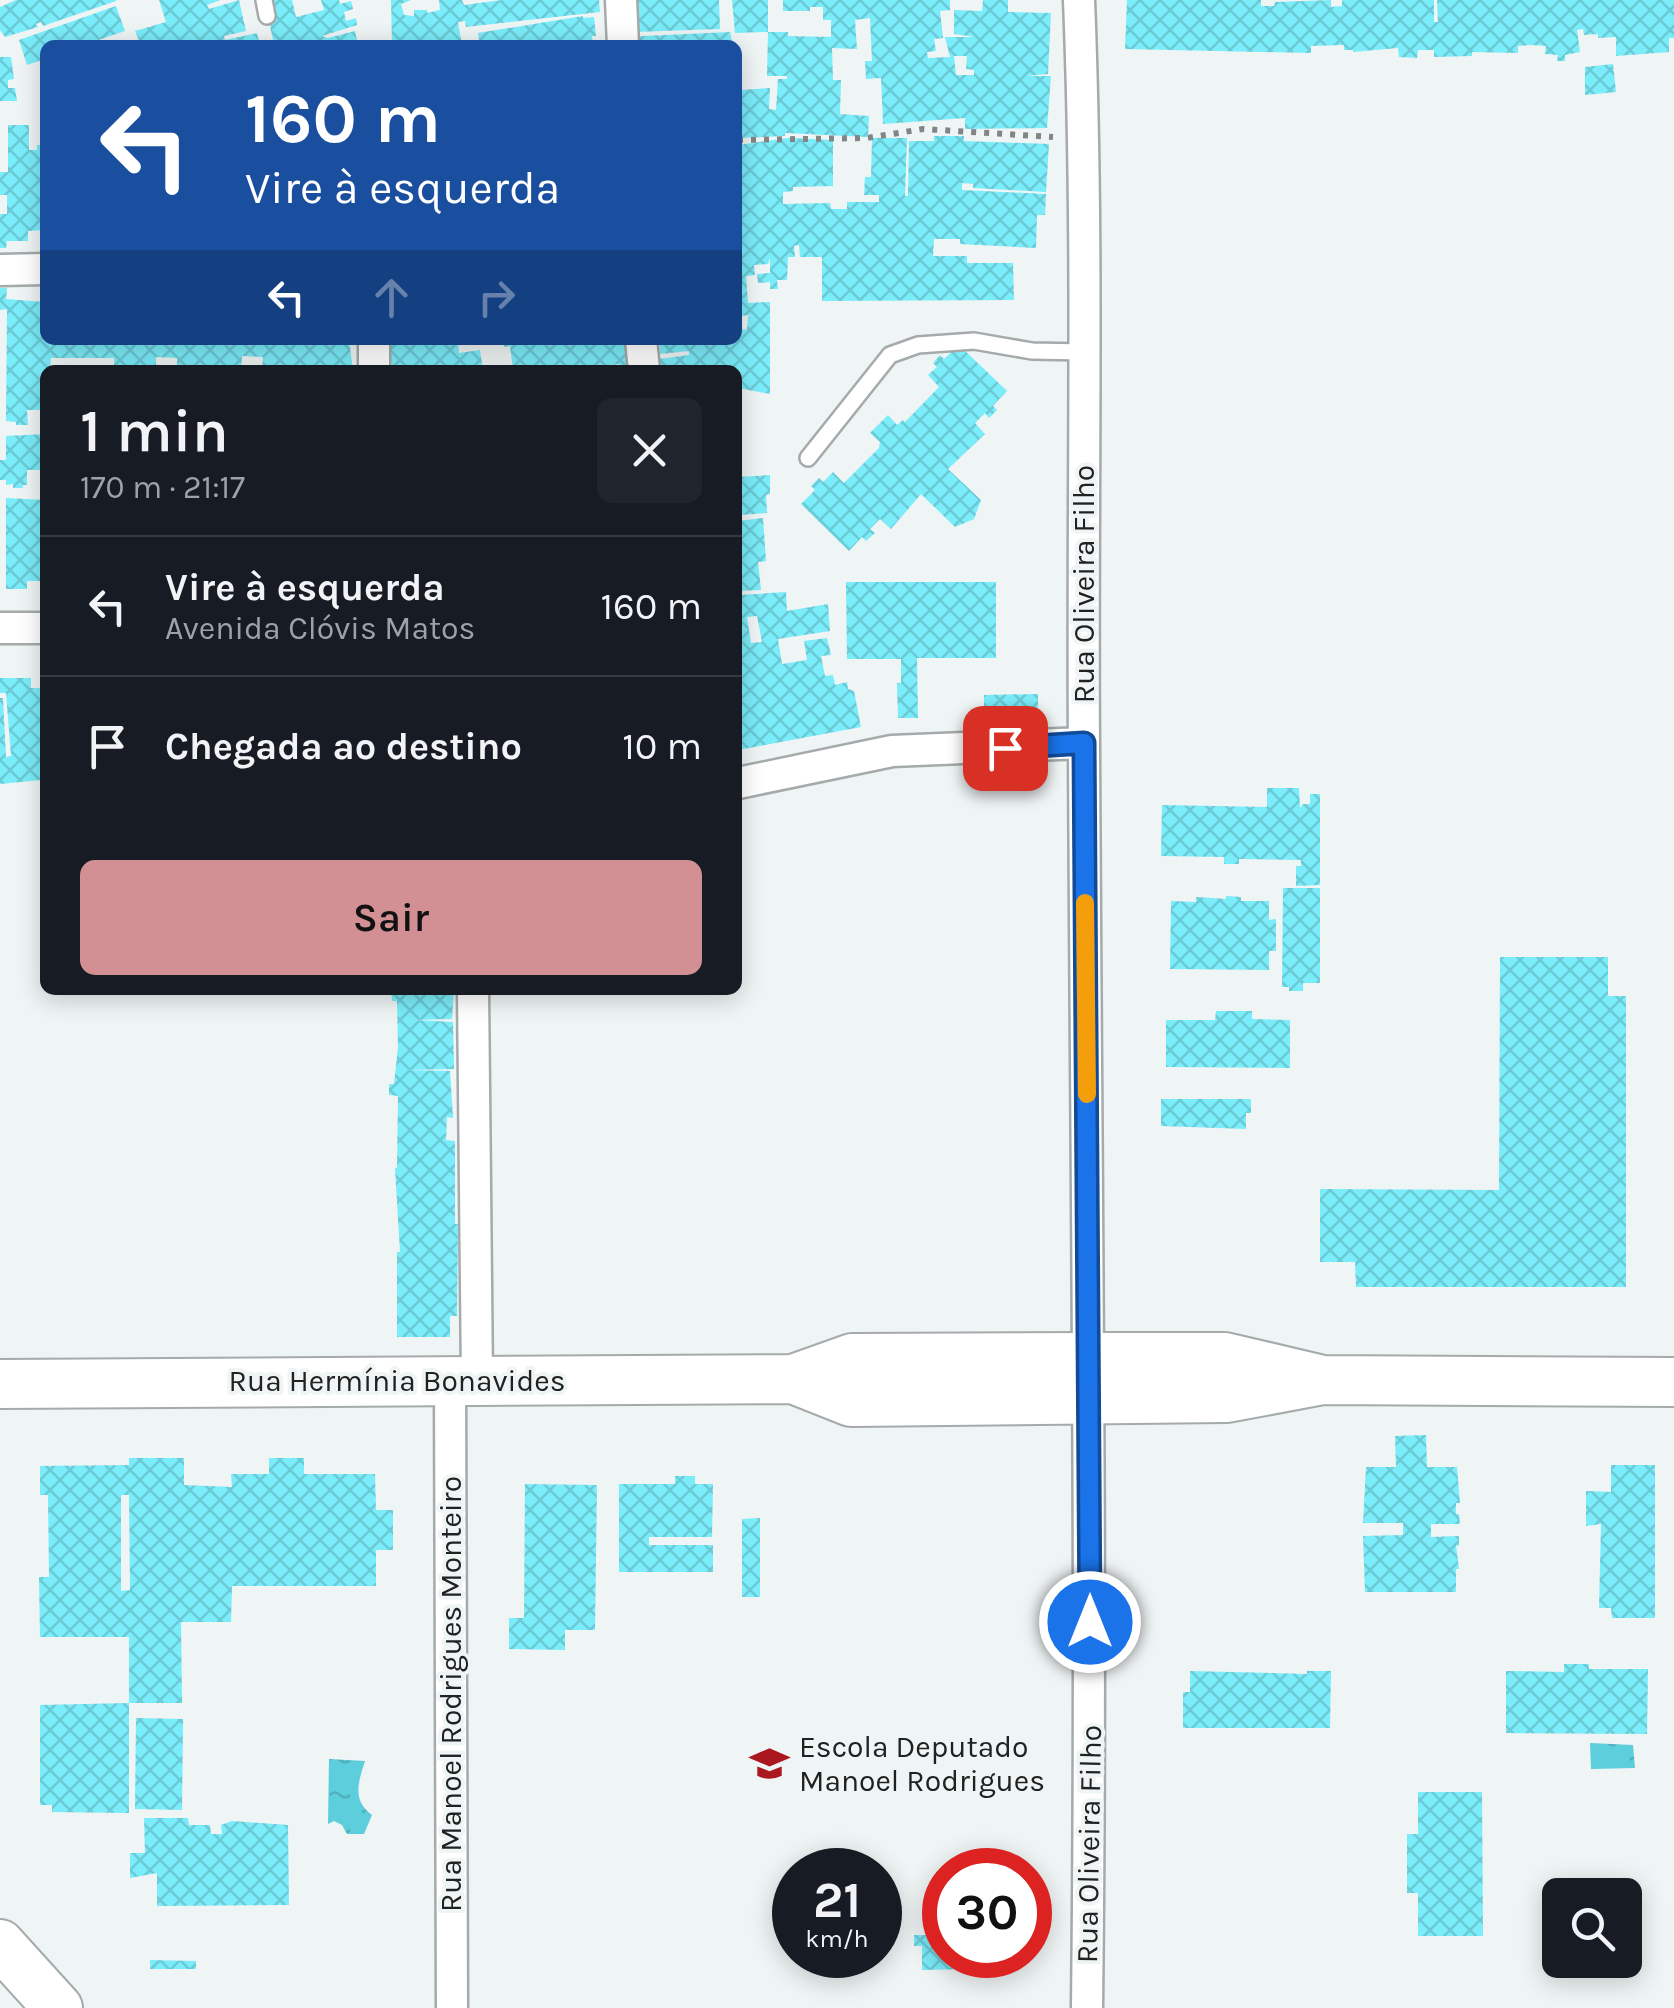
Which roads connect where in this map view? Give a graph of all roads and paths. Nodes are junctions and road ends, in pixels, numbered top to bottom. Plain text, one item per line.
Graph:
1 (621, 0) edge
2 (1079, 0) edge
3 (623, 40) edge
4 (742, 140) edge
5 (1085, 140) junction
6 (0, 270) edge
7 (40, 270) edge
8 (1084, 352) junction
9 (808, 458) dead end
10 (0, 628) edge
11 (40, 628) edge
12 (1084, 743) junction
13 (742, 782) edge
14 (473, 995) edge
15 (1090, 1378) junction
16 (464, 1380) junction
17 (1674, 1382) edge
18 (0, 1384) edge
19 (0, 1944) edge
20 (58, 2008) edge
21 (452, 2008) edge
22 (1087, 2008) edge

1 - 3 street
2 - 5 street, Rua Oliveira Filho
4 - 5 path
5 - 8 street, Rua Oliveira Filho
6 - 7 street
8 - 9 lane
8 - 12 street, Rua Oliveira Filho
10 - 11 street
12 - 13 street
12 - 15 street, Rua Oliveira Filho
14 - 16 street, Rua Manoel Rodrigues Monteiro
15 - 16 main road, Rua Hermínia Bonavides
15 - 17 main road, Rua Hermínia Bonavides
15 - 22 street, Rua Oliveira Filho
16 - 18 main road, Rua Hermínia Bonavides
16 - 21 street, Rua Manoel Rodrigues Monteiro
19 - 20 main road

